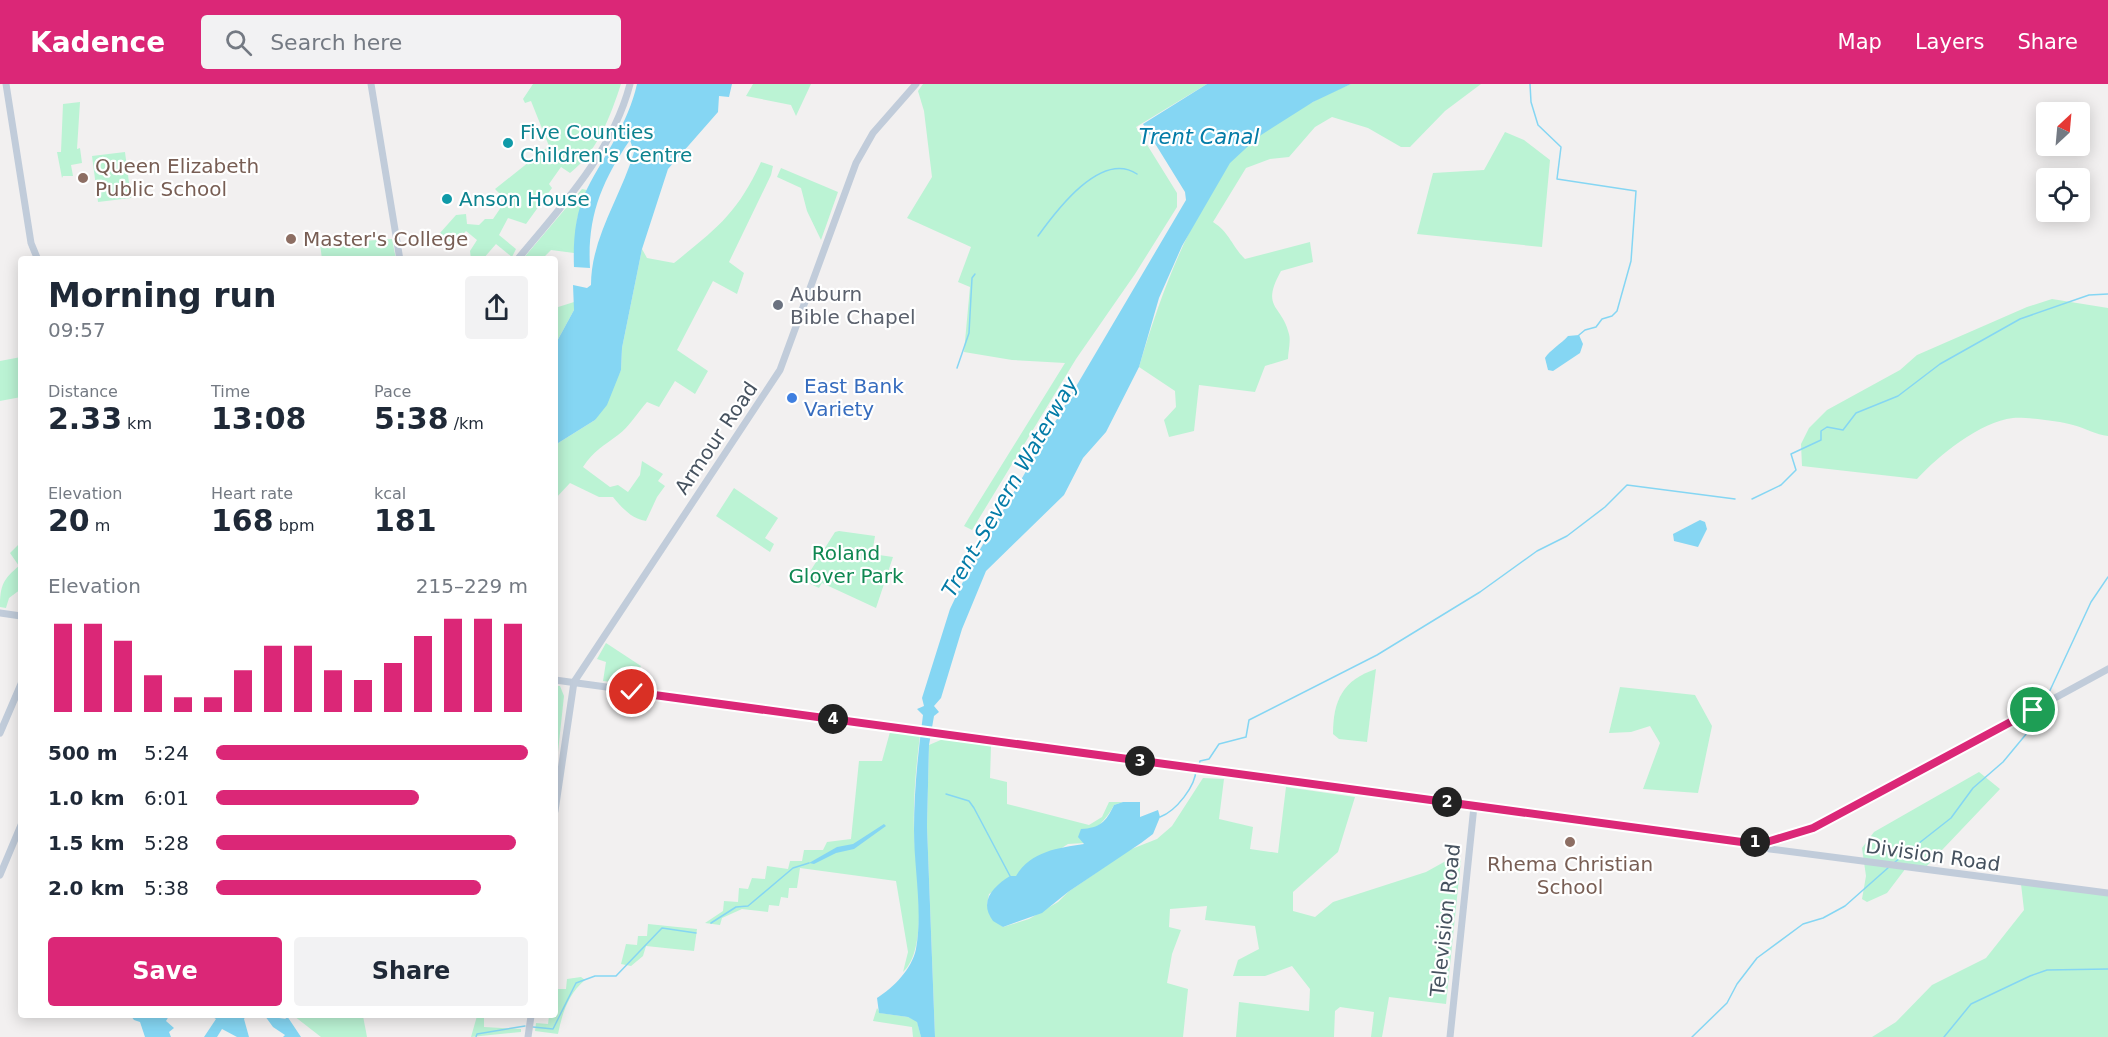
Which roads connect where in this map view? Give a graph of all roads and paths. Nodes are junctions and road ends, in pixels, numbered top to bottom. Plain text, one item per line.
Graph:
1 (6, 84) edge
2 (371, 84) edge
3 (630, 84) edge
4 (916, 84) edge
5 (36, 256) edge
6 (399, 256) edge
7 (521, 256) edge
8 (0, 613) edge
9 (18, 616) edge
10 (2108, 669) edge
11 (558, 680) edge
12 (574, 682) junction
13 (18, 691) edge
14 (0, 733) edge
15 (558, 791) edge
16 (1474, 806) junction
17 (18, 832) edge
18 (1755, 842) junction
19 (0, 875) edge
20 (2108, 893) edge
21 (1450, 1037) edge

1 - 5 main road
2 - 6 main road
3 - 7 main road
4 - 12 main road, Armour Road
8 - 9 main road
10 - 18 main road
11 - 12 main road
12 - 15 main road, Armour Road
12 - 16 main road
13 - 14 main road
16 - 18 main road
16 - 21 main road, Television Road
17 - 19 main road
18 - 20 main road, Division Road

